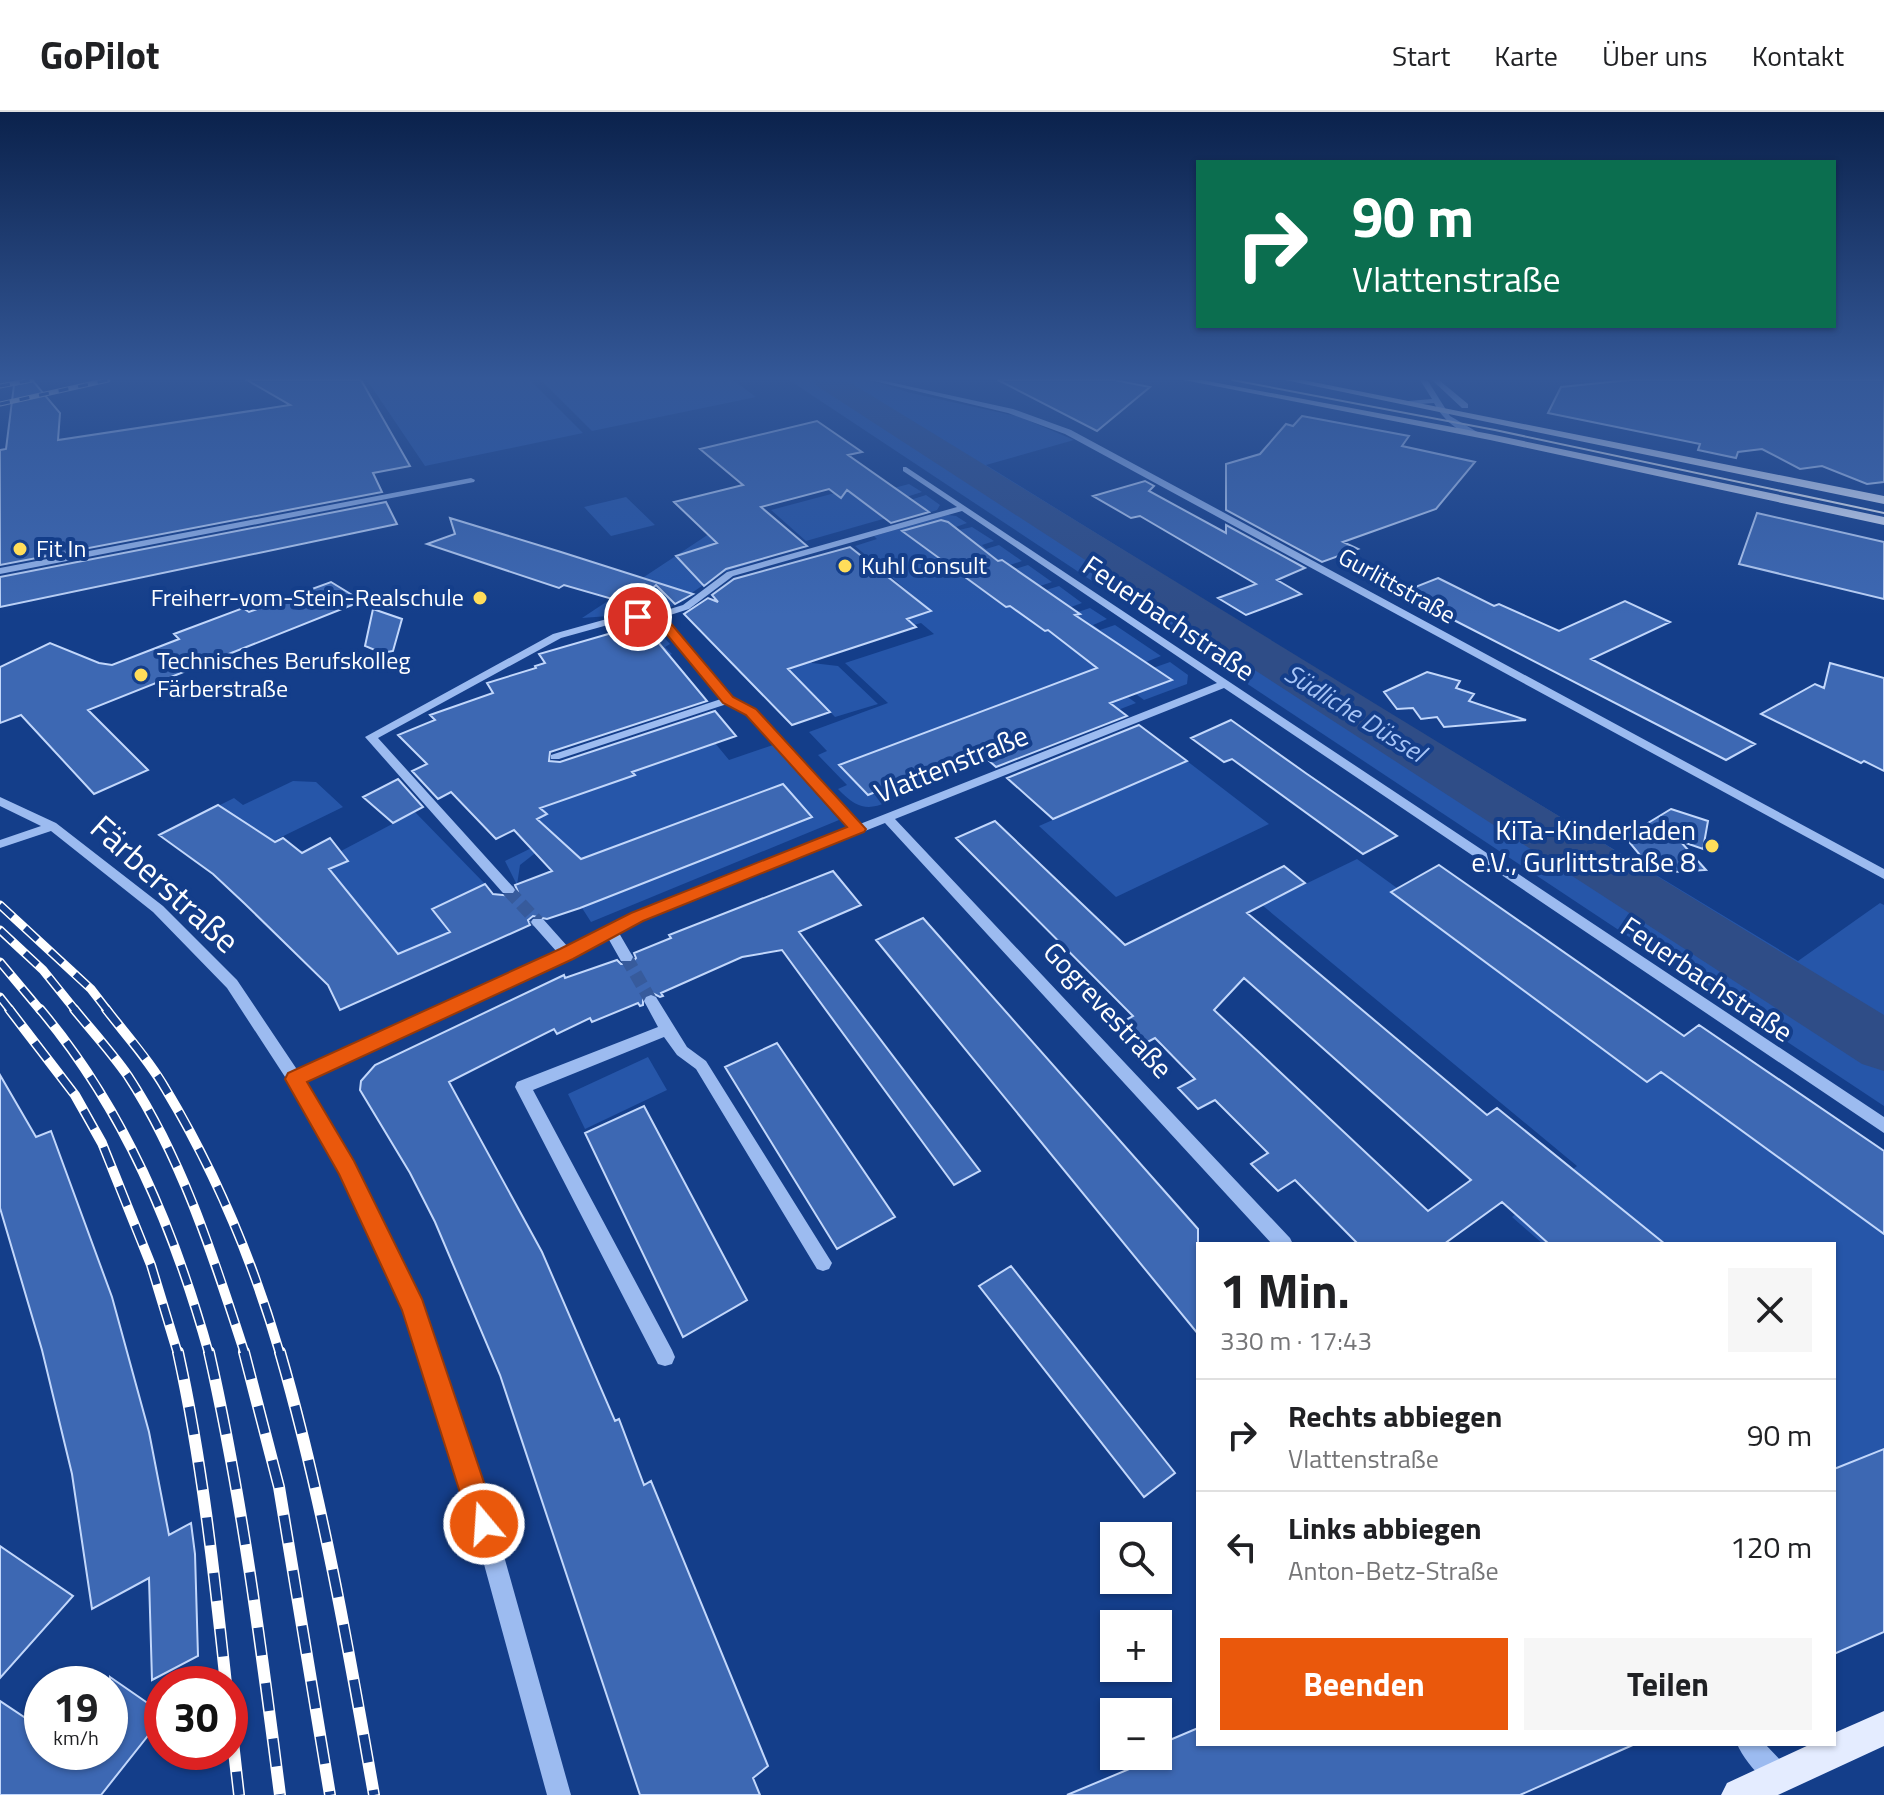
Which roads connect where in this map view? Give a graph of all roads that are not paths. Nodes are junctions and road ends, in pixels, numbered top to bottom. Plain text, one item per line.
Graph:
1 (1117, 459) edge
2 (1589, 459) edge
3 (1683, 459) edge
4 (906, 469) dead end
5 (471, 480) dead end
6 (1797, 482) junction
7 (1730, 488) junction
8 (1884, 500) edge
9 (963, 508) junction
10 (1884, 521) edge
11 (0, 571) edge
12 (658, 616) junction
13 (1223, 684) junction
14 (728, 700) junction
15 (555, 757) dead end
16 (0, 801) edge
17 (886, 817) junction
18 (52, 826) junction
19 (858, 829) junction
20 (0, 844) edge
21 (1884, 875) edge
22 (508, 890) tunnel mouth
23 (538, 922) tunnel mouth
24 (610, 930) junction
25 (566, 954) junction
26 (626, 957) tunnel mouth
27 (651, 1001) tunnel mouth
28 (667, 1030) junction
29 (295, 1079) junction
30 (1884, 1126) edge
31 (1282, 1242) edge
32 (823, 1263) dead end
33 (665, 1357) dead end
34 (1884, 1728) edge
35 (1751, 1746) edge
36 (1779, 1776) junction
37 (559, 1795) edge
38 (1739, 1795) edge

1 - 21 street, Gurlittstraße
2 - 7 main road
3 - 6 main road
4 - 9 street, Feuerbachstraße
5 - 11 street
6 - 7 main road
6 - 8 main road
7 - 10 main road
9 - 12 street
9 - 13 street, Feuerbachstraße
12 - 14 street
12 - 22 street
13 - 17 street, Vlattenstraße
13 - 30 street, Feuerbachstraße
14 - 15 street
14 - 19 street
16 - 18 street, Färberstraße
17 - 19 street, Vlattenstraße
17 - 31 street, Gogrevestraße
18 - 20 street
18 - 29 street, Färberstraße
19 - 24 street, Vlattenstraße
23 - 25 street
24 - 25 street, Vlattenstraße
24 - 26 street
25 - 29 street, Vlattenstraße
27 - 28 street
28 - 32 street
28 - 33 street
29 - 37 street, Färberstraße
34 - 36 main road
35 - 36 street
36 - 38 main road

